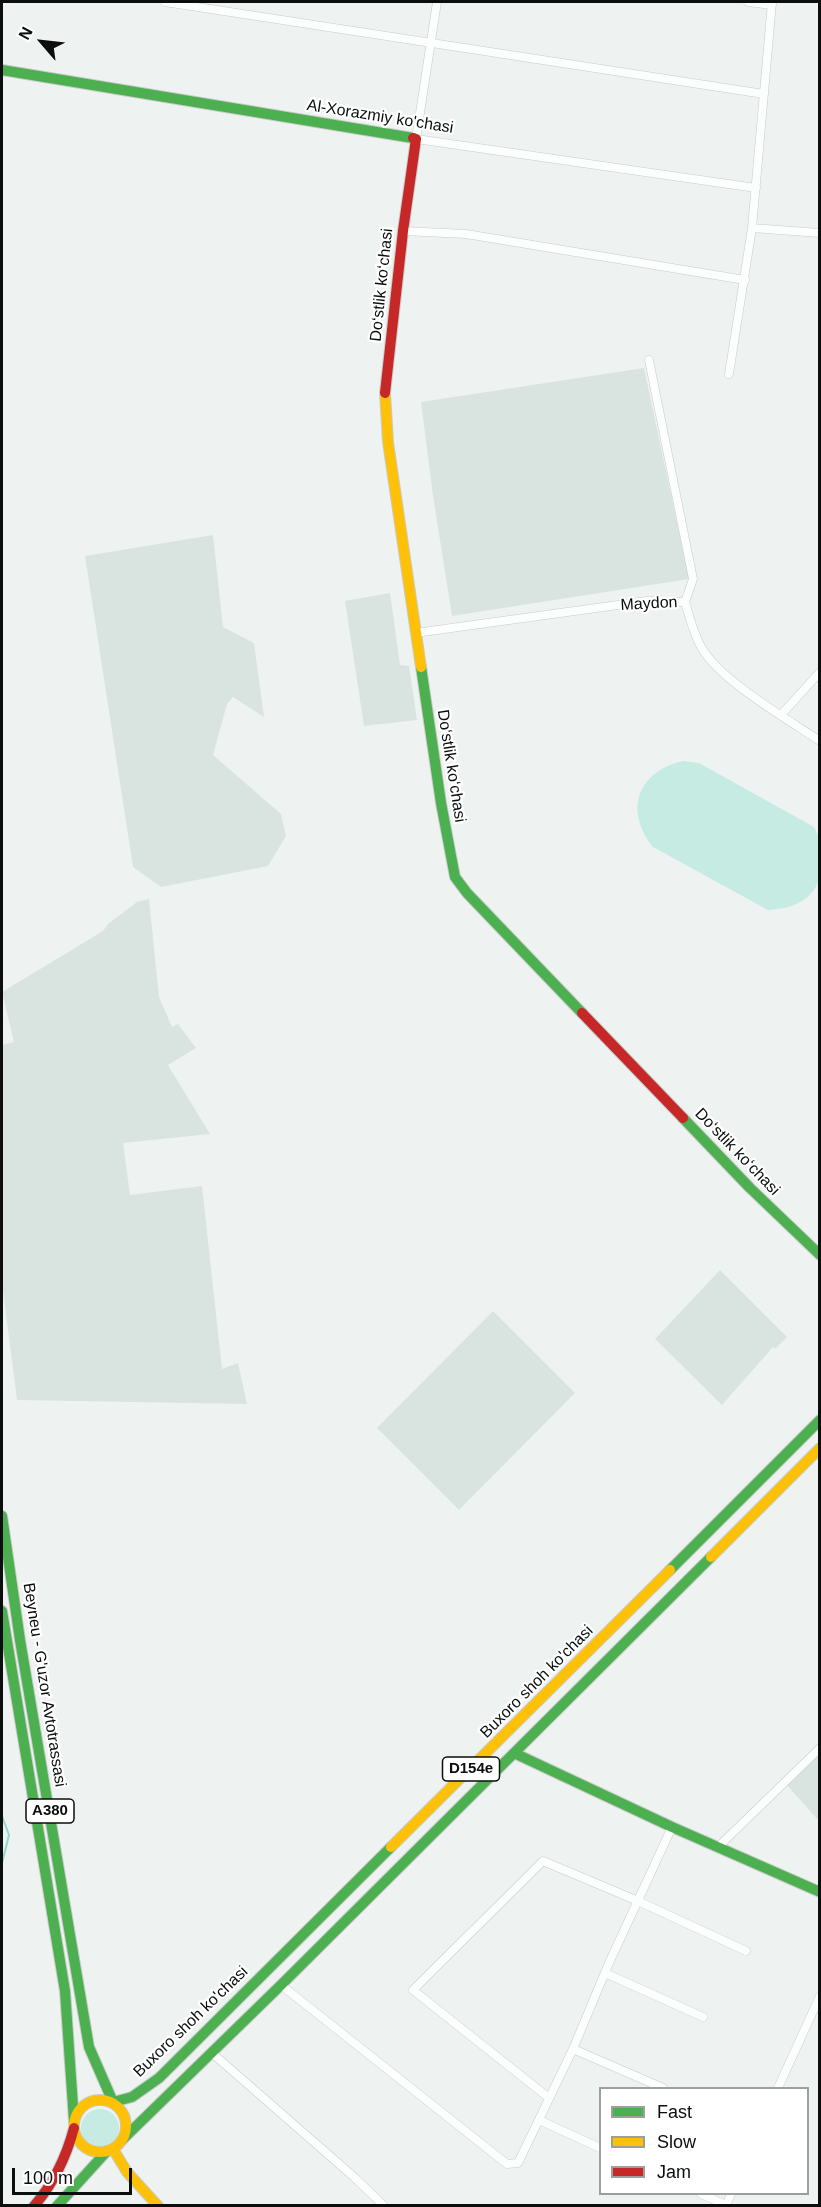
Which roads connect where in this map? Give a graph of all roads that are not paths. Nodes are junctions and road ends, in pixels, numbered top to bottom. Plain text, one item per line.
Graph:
1 (165, 2) edge
2 (437, 2) edge
3 (748, 2) edge
4 (772, 3) edge
5 (431, 44) junction
6 (2, 70) edge
7 (764, 94) junction
8 (416, 139) junction
9 (756, 188) junction
10 (752, 228) junction
11 (402, 231) junction
12 (819, 233) edge
13 (745, 280) junction
14 (649, 360) dead end
15 (729, 374) dead end
16 (685, 602) junction
17 (415, 633) junction
18 (819, 672) edge
19 (781, 715) junction
20 (819, 741) edge
21 (819, 1255) edge
22 (819, 1420) edge
23 (819, 1448) edge
24 (2, 1516) edge
25 (2, 1611) edge
26 (819, 1748) edge
27 (514, 1753) junction
28 (672, 1827) junction
29 (718, 1847) junction
30 (819, 1892) edge
31 (638, 1901) junction
32 (746, 1951) dead end
33 (605, 1973) junction
34 (281, 1985) junction
35 (819, 1996) edge
36 (703, 2017) dead end
37 (573, 2049) junction
38 (185, 2051) junction
39 (212, 2054) junction
40 (200, 2064) junction
41 (661, 2087) edge
42 (778, 2087) edge
43 (549, 2098) junction
44 (113, 2102) junction
45 (539, 2120) junction
46 (74, 2124) junction
47 (122, 2140) junction
48 (599, 2148) edge
49 (110, 2150) junction
50 (705, 2195) edge
51 (34, 2205) edge
52 (57, 2205) edge
53 (158, 2205) edge
54 (384, 2205) edge
55 (726, 2205) edge

1 - 5 street
2 - 5 street
3 - 4 street
4 - 7 street
5 - 7 street
5 - 8 street
6 - 8 main road, Al-Xorazmiy ko'chasi
7 - 9 street
8 - 9 street, Al-Xorazmiy ko'chasi
8 - 11 main road, Do‘stlik ko‘chasi
9 - 10 street
10 - 12 street
10 - 13 street
11 - 13 street
11 - 17 main road, Do‘stlik ko‘chasi
13 - 15 street
14 - 16 street
16 - 17 street, Maydon
16 - 19 street, Maydon
17 - 21 main road, Do‘stlik ko‘chasi
18 - 19 street
19 - 20 street, Maydon
22 - 38 main road, Buxoro shoh ko'chasi / D154e
23 - 27 main road, Buxoro shoh ko'chasi / D154e
24 - 44 main road, Beyneu - G'uzor Avtotrassasi / A380
25 - 46 main road, Beyneu - G'uzor Avtotrassasi / A380
26 - 29 street
27 - 28 main road
27 - 34 main road, Buxoro shoh ko'chasi / D154e
28 - 29 main road
28 - 31 street
29 - 30 main road
31 - 32 street
31 - 33 street
31 - 43 street
33 - 36 street
33 - 37 street
34 - 39 main road, Buxoro shoh ko'chasi / D154e
34 - 45 street
35 - 42 street
37 - 41 street
37 - 43 street
38 - 40 main road
38 - 44 main road, Buxoro shoh ko'chasi / D154e
39 - 40 main road, Buxoro shoh ko'chasi / D154e
39 - 54 street
40 - 47 main road, Buxoro shoh ko'chasi / D154e
43 - 45 street
44 - 46 main road, Beyneu - G'uzor Avtotrassasi / A380
44 - 47 main road, Beyneu - G'uzor Avtotrassasi / A380
45 - 48 street
46 - 49 main road
46 - 51 main road, Beyneu - G'uzor Avtotrassasi / A380
47 - 49 main road
49 - 52 main road
49 - 53 main road
50 - 55 street

